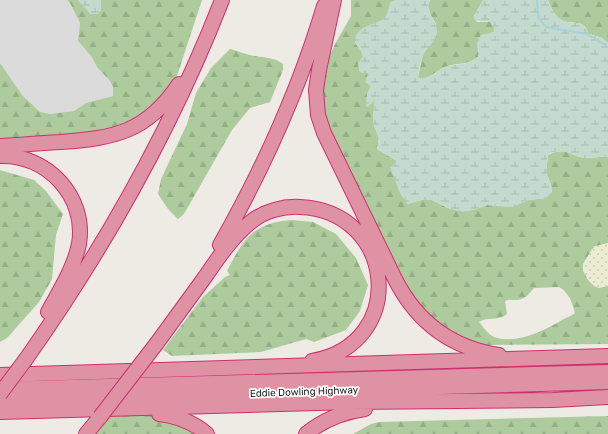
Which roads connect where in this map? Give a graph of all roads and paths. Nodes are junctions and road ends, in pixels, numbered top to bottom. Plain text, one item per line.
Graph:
1 (222, 0) edge
2 (326, 0) edge
3 (334, 0) edge
4 (203, 47) junction
5 (0, 146) edge
6 (0, 156) edge
7 (158, 343) junction
8 (608, 356) edge
9 (23, 359) junction
10 (546, 359) junction
11 (256, 368) junction
12 (608, 372) edge
13 (0, 375) edge
14 (608, 382) edge
15 (0, 389) edge
16 (0, 394) edge
17 (608, 397) edge
18 (0, 400) edge
19 (553, 400) junction
20 (444, 401) junction
21 (608, 401) edge
22 (117, 409) junction
23 (0, 412) edge
24 (87, 434) edge
25 (207, 434) edge
26 (306, 434) edge

1 - 4 highway
2 - 7 highway
3 - 10 highway
4 - 5 highway
4 - 9 highway
6 - 9 highway
7 - 11 highway
7 - 24 highway, bridge
8 - 10 highway
9 - 15 highway
9 - 16 highway, bridge
10 - 11 highway
11 - 13 highway
12 - 15 highway, Eddie Dowling Highway
14 - 18 highway, Eddie Dowling Highway
17 - 19 highway
19 - 20 highway
19 - 21 highway
20 - 22 highway
20 - 26 highway
22 - 23 highway
22 - 25 highway

